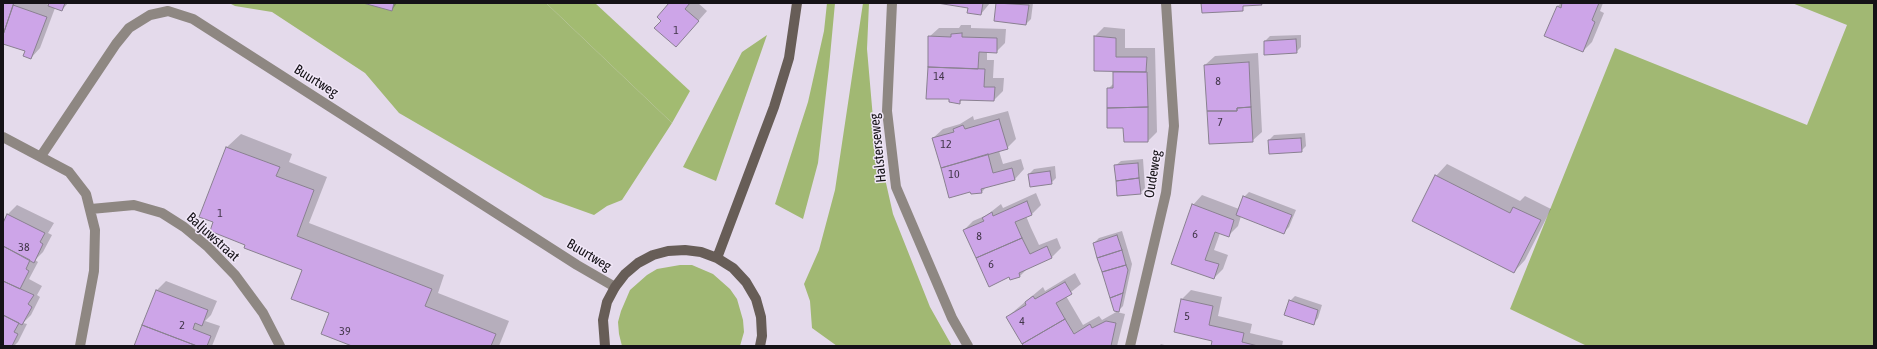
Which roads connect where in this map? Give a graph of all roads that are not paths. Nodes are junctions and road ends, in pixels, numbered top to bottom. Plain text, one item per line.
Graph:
1 (797, 3) edge
2 (892, 3) edge
3 (1166, 3) edge
4 (168, 7) edge
5 (3, 137) edge
6 (41, 156) junction
7 (91, 209) junction
8 (716, 258) junction
9 (615, 287) junction
10 (80, 346) edge
11 (280, 346) edge
12 (604, 346) edge
13 (760, 346) edge
14 (968, 346) edge
15 (1130, 346) edge

1 - 8 main road
2 - 14 street, Halsterseweg
3 - 15 street, Oudeweg
4 - 6 street, Buurtweg
4 - 9 street, Buurtweg
5 - 6 street
6 - 7 street
7 - 10 street
7 - 11 street, Baljuwstraat
8 - 9 main road
8 - 13 main road
9 - 12 main road

